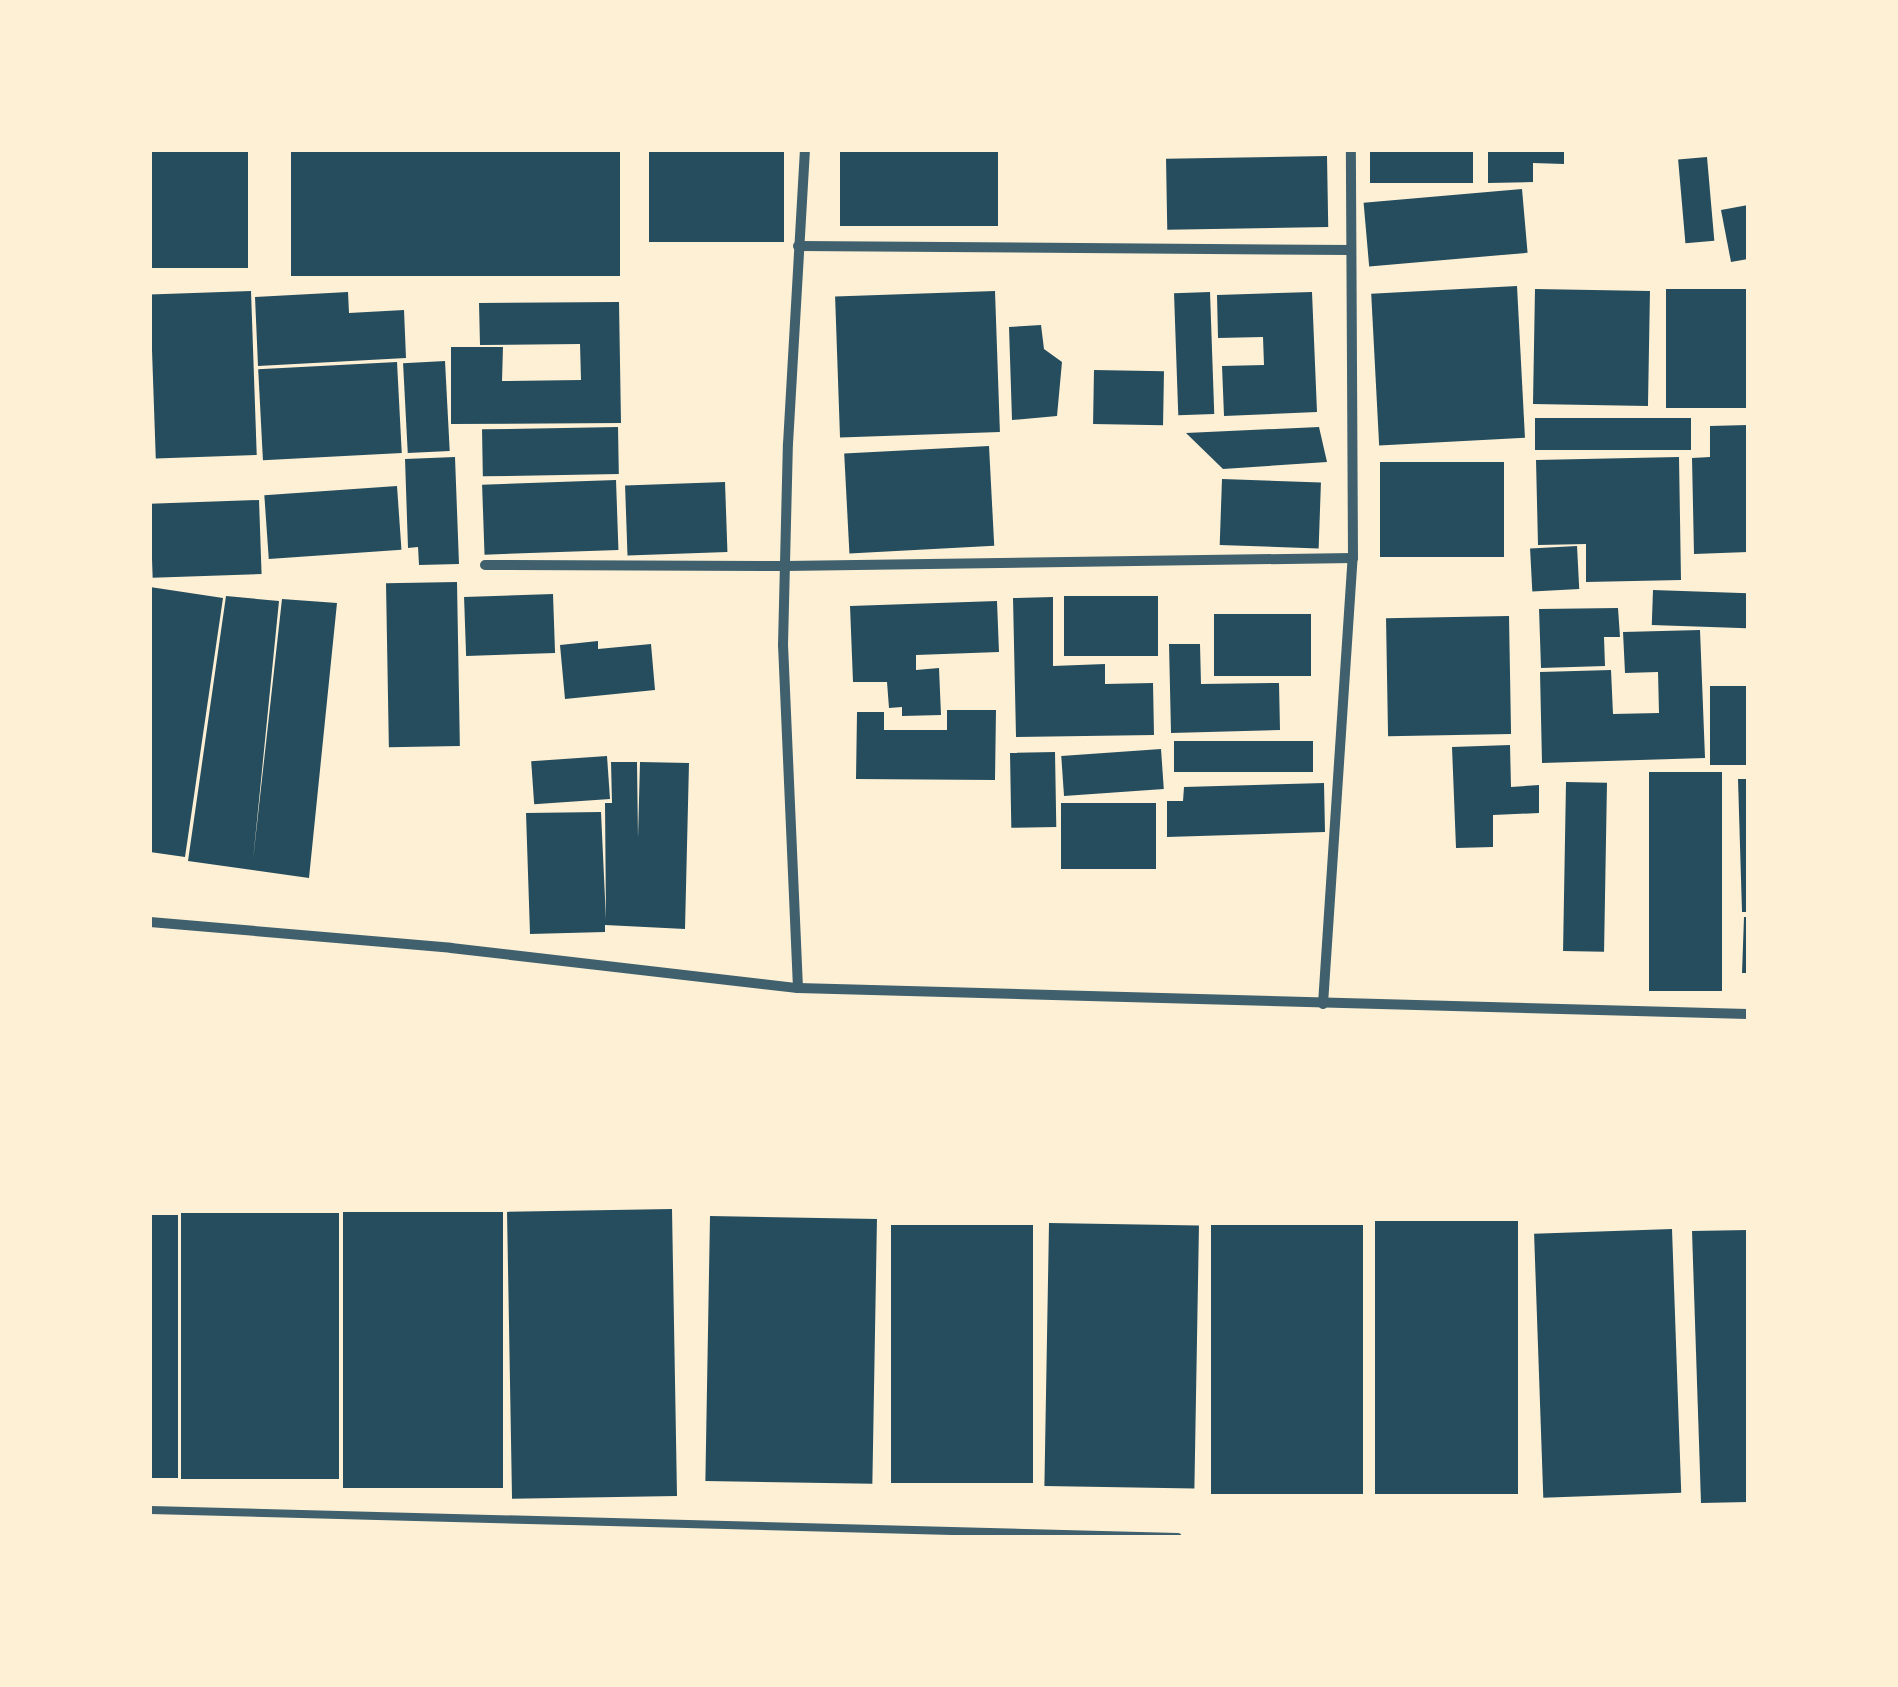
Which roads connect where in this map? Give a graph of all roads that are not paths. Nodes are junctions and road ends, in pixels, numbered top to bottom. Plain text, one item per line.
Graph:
1 (805, 150) edge
2 (1351, 150) edge
3 (798, 246) junction
4 (1350, 250) junction
5 (1353, 558) junction
6 (485, 566) dead end
7 (785, 566) junction
8 (150, 922) edge
9 (798, 988) junction
10 (1323, 1004) junction
11 (1748, 1014) edge
12 (150, 1510) edge
13 (683, 1524) junction
14 (683, 1537) edge
15 (1178, 1537) edge

1 - 3 street
2 - 4 street
3 - 4 street
3 - 7 street
4 - 5 street
5 - 7 street
5 - 10 street
6 - 7 street
7 - 9 street
8 - 9 street
9 - 10 street
10 - 11 street
12 - 13 lane
13 - 14 lane
13 - 15 lane

